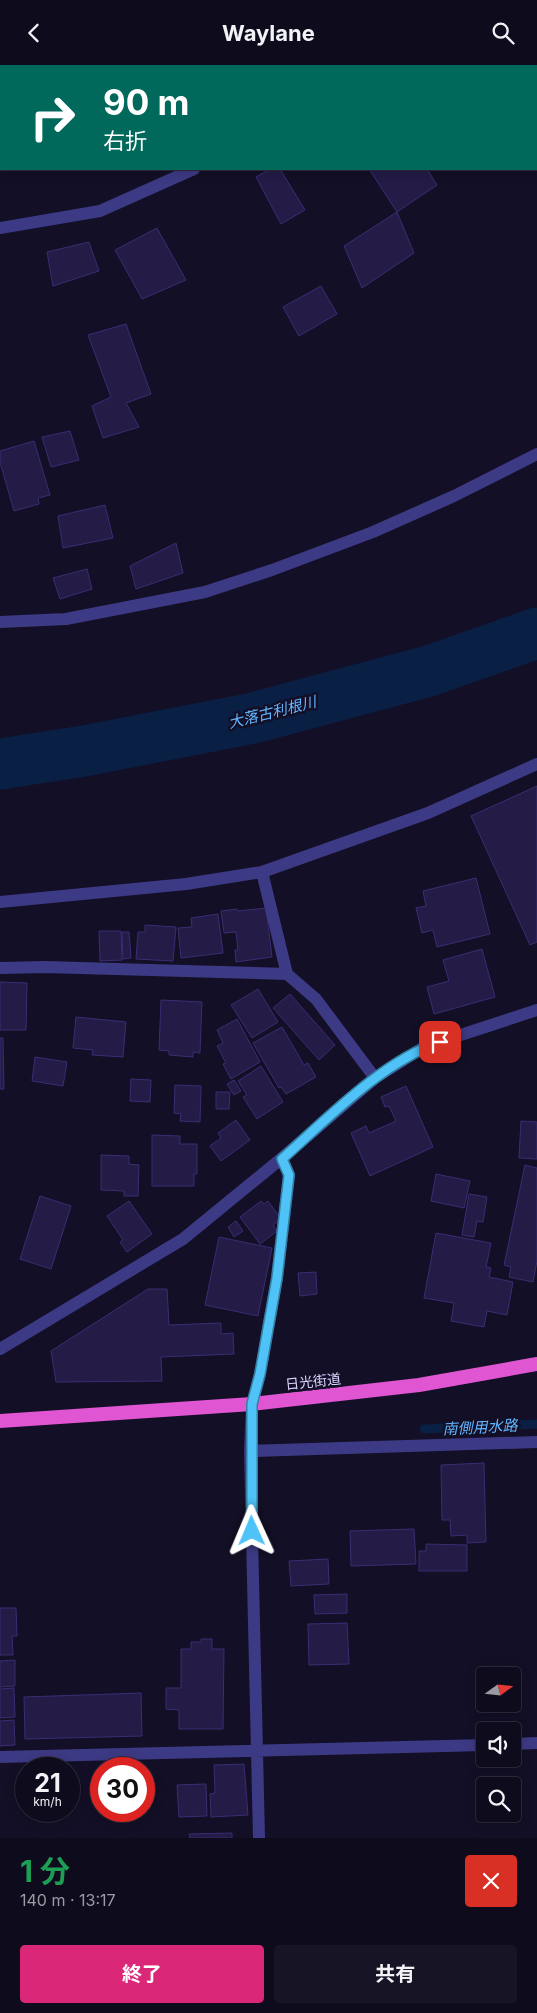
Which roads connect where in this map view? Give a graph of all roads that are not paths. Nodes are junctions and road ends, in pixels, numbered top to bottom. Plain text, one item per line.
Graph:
1 (192, 170) edge
2 (0, 228) edge
3 (537, 453) edge
4 (0, 622) edge
5 (537, 764) edge
6 (262, 872) junction
7 (0, 902) edge
8 (0, 968) edge
9 (287, 974) junction
10 (537, 1010) edge
11 (376, 1078) junction
12 (282, 1159) junction
13 (0, 1349) edge
14 (537, 1364) edge
15 (252, 1404) junction
16 (0, 1421) edge
17 (537, 1442) edge
18 (250, 1451) junction
19 (537, 1743) edge
20 (521, 1744) edge
21 (476, 1745) edge
22 (257, 1751) junction
23 (0, 1757) edge
24 (259, 1838) edge

1 - 2 street
3 - 4 street
5 - 6 street
6 - 7 street
6 - 9 street
8 - 9 street
9 - 11 street
10 - 11 street
11 - 12 street
12 - 13 street
12 - 15 street
14 - 15 highway, 日光街道
15 - 16 highway, 日光街道
15 - 18 street
17 - 18 street
18 - 22 street
19 - 20 street
21 - 22 street
22 - 23 street
22 - 24 street

